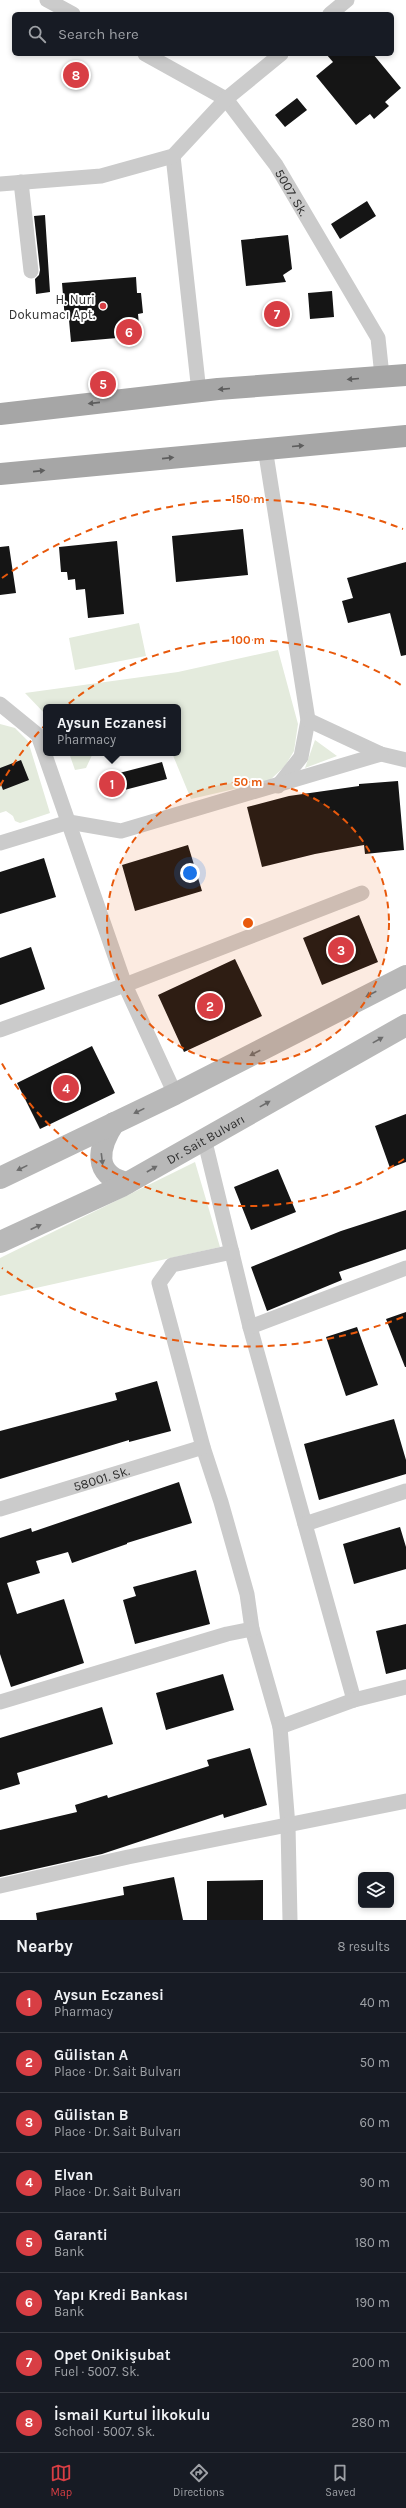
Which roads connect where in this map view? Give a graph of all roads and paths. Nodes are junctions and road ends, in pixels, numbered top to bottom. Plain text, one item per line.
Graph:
1 (47, 0) edge
2 (348, 0) edge
3 (68, 12) edge
4 (333, 12) edge
5 (149, 56) edge
6 (279, 56) edge
7 (226, 99) junction
8 (173, 156) junction
9 (21, 182) junction
10 (0, 184) edge
11 (31, 271) dead end
12 (406, 375) edge
13 (382, 376) junction
14 (199, 392) junction
15 (0, 414) edge
16 (406, 436) edge
17 (265, 448) junction
18 (0, 474) edge
19 (0, 704) edge
20 (308, 720) junction
21 (43, 750) edge
22 (381, 754) junction
23 (45, 756) edge
24 (406, 760) edge
25 (278, 786) junction
26 (68, 822) junction
27 (0, 843) edge
28 (362, 893) dead end
29 (406, 976) edge
30 (125, 985) junction
31 (406, 1025) edge
32 (0, 1030) edge
33 (175, 1094) junction
34 (114, 1123) junction
35 (204, 1138) junction
36 (0, 1178) edge
37 (127, 1183) junction
38 (0, 1242) edge
39 (232, 1252) junction
40 (406, 1268) edge
41 (250, 1328) junction
42 (203, 1447) junction
43 (406, 1491) edge
44 (0, 1509) edge
45 (305, 1524) junction
46 (252, 1629) junction
47 (406, 1687) edge
48 (354, 1700) junction
49 (0, 1702) edge
50 (280, 1727) junction
51 (406, 1801) edge
52 (288, 1826) junction
53 (0, 1886) edge
54 (290, 1920) edge

1 - 3 street
2 - 4 street
5 - 7 street, 5007. Sk.
6 - 7 street
7 - 8 street
7 - 13 street, 5007. Sk.
8 - 9 street
8 - 14 street
9 - 10 street
9 - 11 street
12 - 13 main road
13 -> 14 main road
14 -> 15 main road
17 -> 16 main road
18 -> 17 main road
17 - 20 street
19 - 21 street
20 - 22 street
20 - 25 street
22 - 24 street
22 - 25 street
23 - 26 street
25 - 26 street
26 - 27 street
26 - 30 street
28 - 30 street
29 -> 33 main road
30 - 32 street
30 - 33 street
35 -> 31 main road, Dr. Sait Bulvarı
33 -> 34 main road
34 -> 36 main road
34 -> 37 main road
37 -> 35 main road, Dr. Sait Bulvarı
35 - 39 street
38 -> 37 main road, Dr. Sait Bulvarı
39 - 41 street
39 - 42 street
40 - 41 street
41 - 45 street
42 - 44 street, 58001. Sk.
42 - 46 street
43 - 45 street
45 - 48 street
46 - 49 street
46 - 50 street
47 - 48 street
48 - 50 street
50 - 52 street
51 - 52 street
52 - 53 street
52 - 54 street

